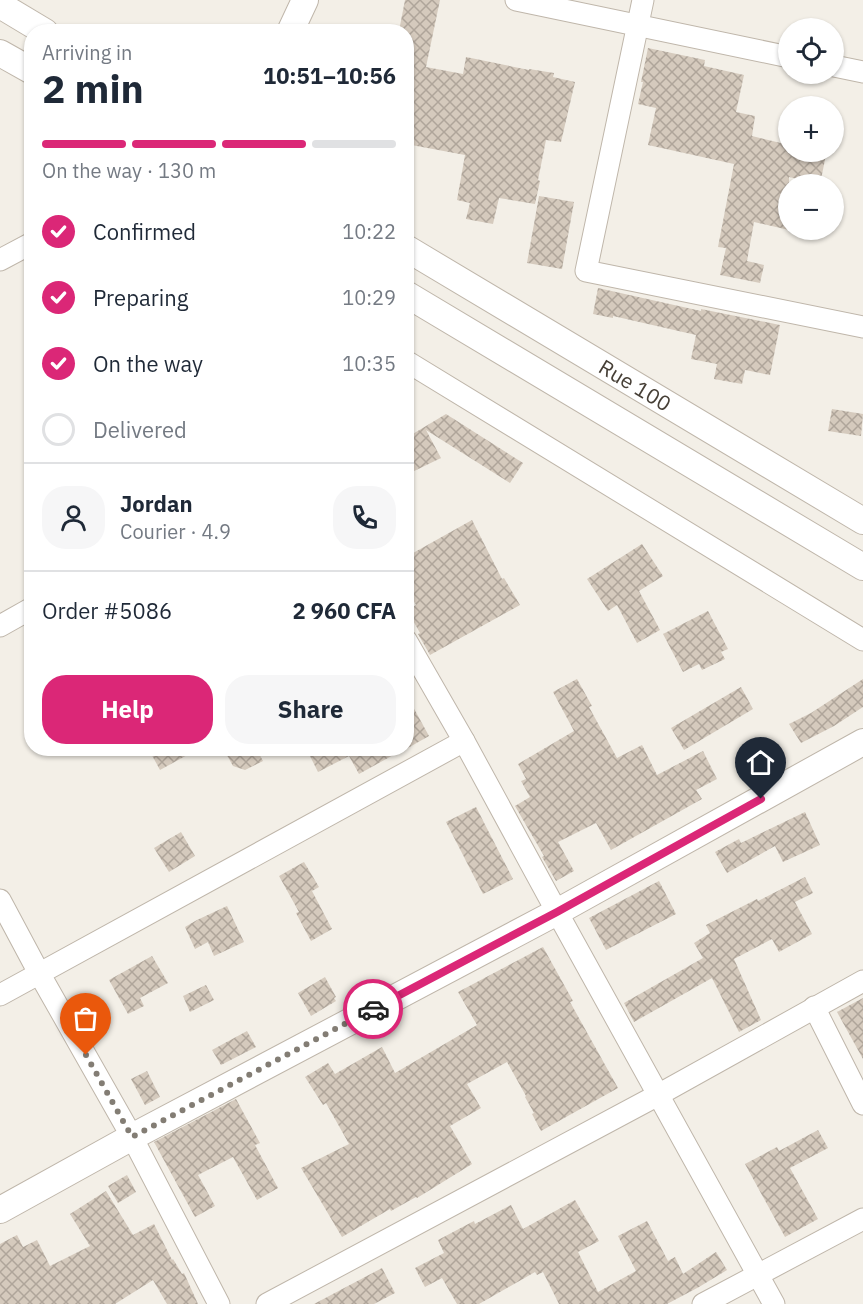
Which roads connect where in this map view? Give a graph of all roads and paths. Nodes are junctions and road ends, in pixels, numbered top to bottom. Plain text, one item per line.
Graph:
1 (304, 0) edge
2 (516, 0) edge
3 (643, 0) edge
4 (0, 5) edge
5 (32, 24) edge
6 (294, 24) edge
7 (638, 26) junction
8 (0, 53) edge
9 (778, 55) edge
10 (24, 66) edge
11 (844, 68) edge
12 (863, 72) edge
13 (24, 247) edge
14 (414, 253) edge
15 (0, 260) edge
16 (414, 299) edge
17 (863, 327) edge
18 (414, 366) edge
19 (863, 521) edge
20 (863, 567) edge
21 (24, 612) edge
22 (0, 626) edge
23 (863, 640) edge
24 (414, 654) edge
25 (465, 741) junction
26 (863, 742) edge
27 (0, 900) edge
28 (557, 912) junction
29 (39, 973) junction
30 (863, 981) edge
31 (0, 995) edge
32 (814, 1007) junction
33 (658, 1095) junction
34 (863, 1104) edge
35 (132, 1137) junction
36 (0, 1210) edge
37 (863, 1219) edge
38 (758, 1274) junction
39 (219, 1304) edge
40 (267, 1304) edge
41 (703, 1304) edge
42 (774, 1304) edge

1 - 6 street
2 - 7 street
3 - 7 street
4 - 5 street
7 - 9 street
7 - 17 street
8 - 10 street
11 - 12 street
13 - 15 street
14 - 19 street, Rue 100
16 - 20 street
18 - 23 street
21 - 22 street
24 - 25 street
25 - 28 street
25 - 29 street
26 - 28 street
27 - 29 street
28 - 33 street
28 - 35 street
29 - 31 street
29 - 35 street
30 - 32 street
32 - 33 street
32 - 34 street
33 - 38 street
33 - 40 street
35 - 36 street
35 - 39 street
37 - 38 street
38 - 41 street
38 - 42 street

